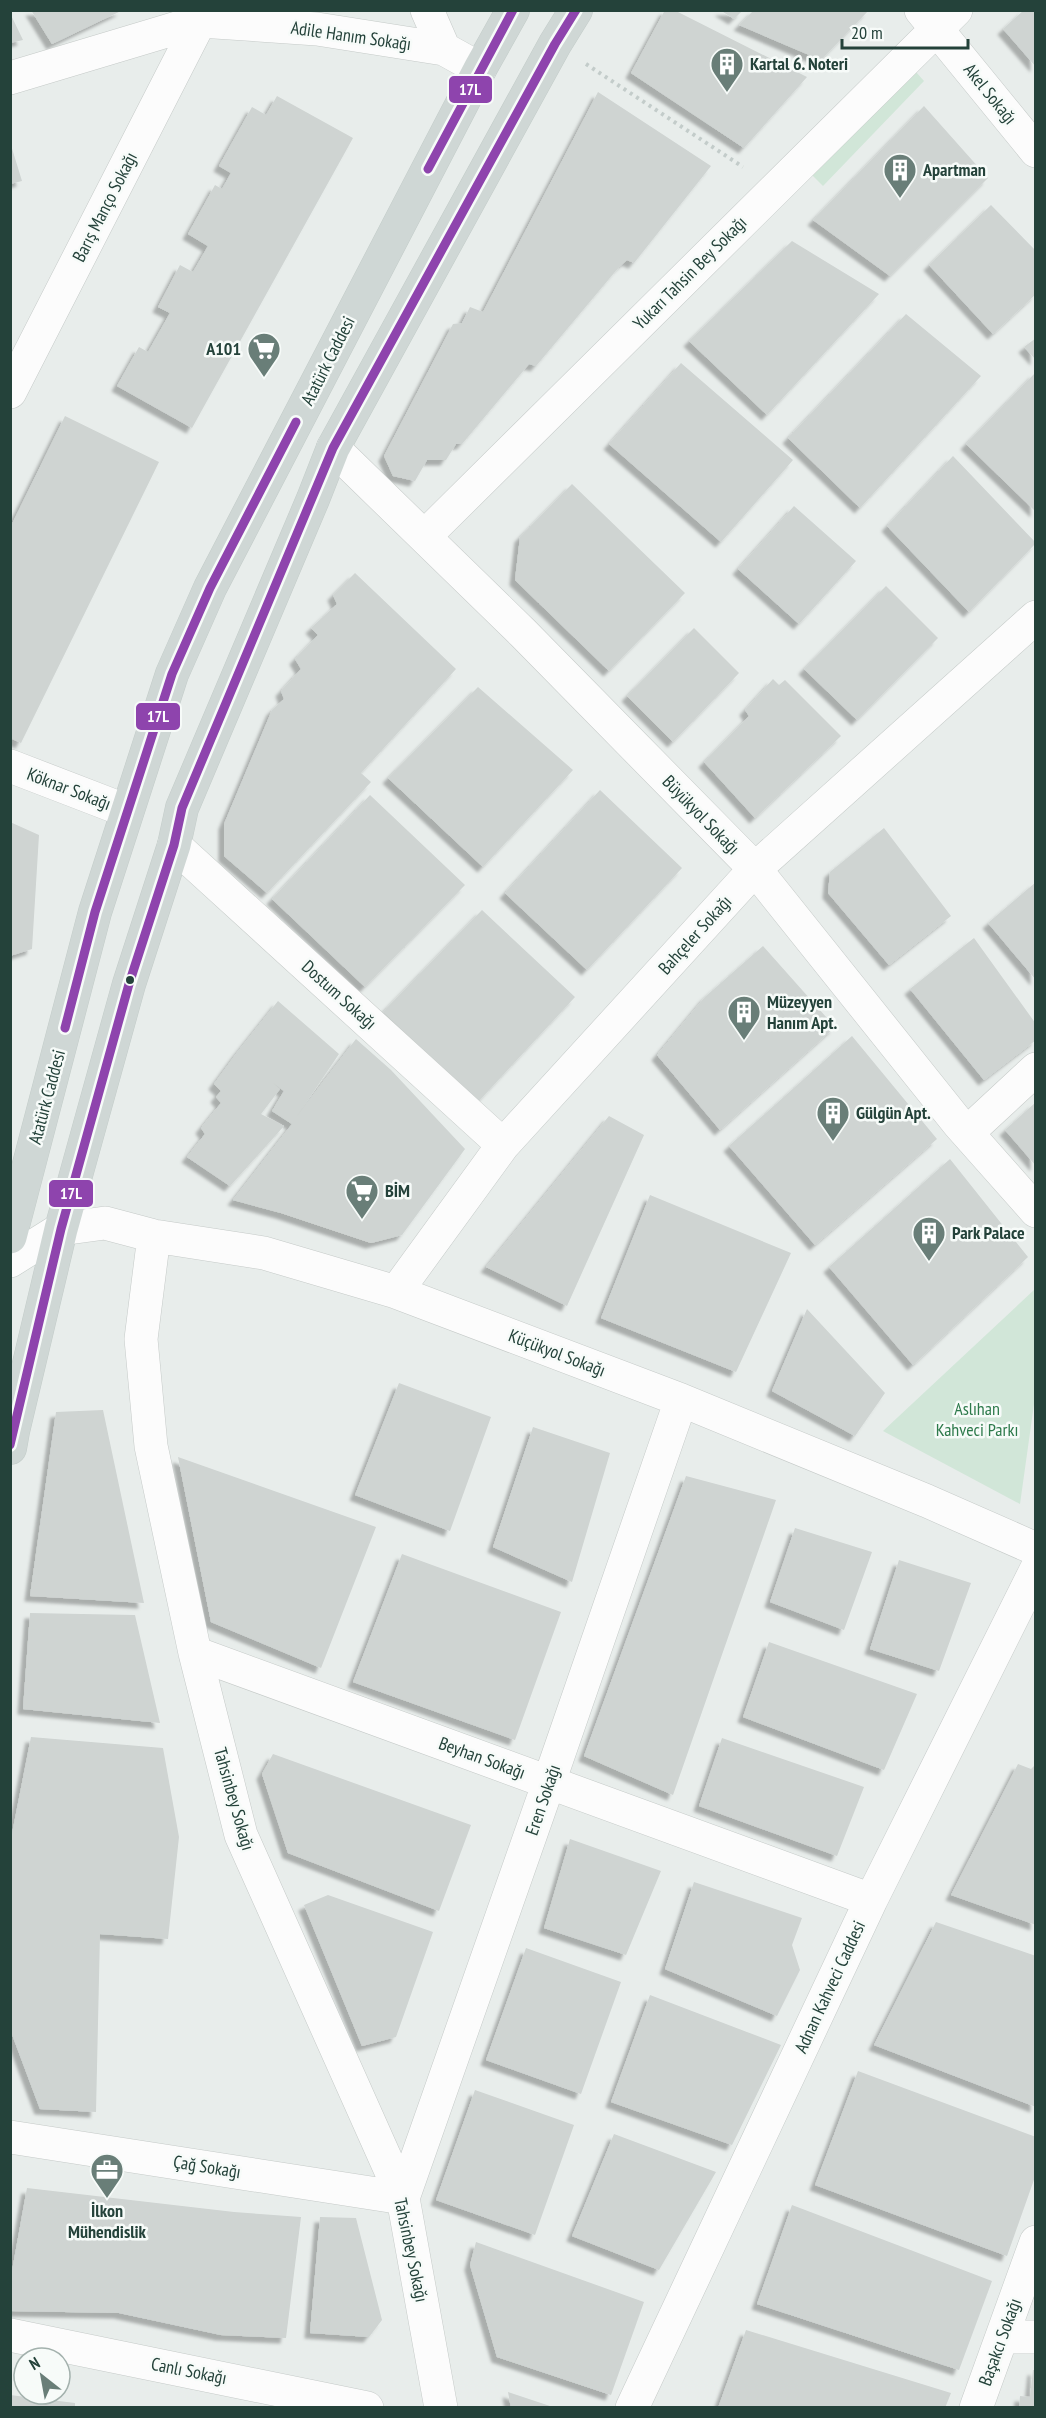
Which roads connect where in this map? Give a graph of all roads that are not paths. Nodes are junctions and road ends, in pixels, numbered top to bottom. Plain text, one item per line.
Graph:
1 (427, 10) edge
2 (513, 10) edge
3 (576, 10) edge
4 (196, 16) edge
5 (938, 17) edge
6 (444, 49) junction
7 (480, 69) junction
8 (10, 78) edge
9 (1035, 151) edge
10 (10, 392) edge
11 (333, 448) junction
12 (425, 536) junction
13 (1035, 617) edge
14 (10, 766) edge
15 (127, 812) junction
16 (174, 845) junction
17 (754, 869) junction
18 (1035, 1069) edge
19 (967, 1133) junction
20 (503, 1145) junction
21 (1035, 1211) edge
22 (61, 1229) junction
23 (154, 1236) junction
24 (10, 1237) edge
25 (10, 1261) edge
26 (396, 1292) junction
27 (681, 1400) junction
28 (10, 1448) edge
29 (1035, 1549) edge
30 (1035, 1570) edge
31 (195, 1653) junction
32 (549, 1782) junction
33 (871, 1900) junction
34 (10, 2137) edge
35 (403, 2198) junction
36 (1035, 2242) edge
37 (10, 2335) edge
38 (1003, 2337) junction
39 (1035, 2337) edge
40 (367, 2408) edge
41 (441, 2408) edge
42 (632, 2408) edge
43 (976, 2408) edge

1 - 6 street
2 - 7 main road, Atatürk Caddesi
3 - 11 main road
4 - 6 street, Adile Hanım Sokağı
4 - 8 street, Adile Hanım Sokağı
4 - 10 street, Barış Manço Sokağı
5 - 9 street, Akel Sokağı
5 - 12 street, Yukarı Tahsin Bey Sokağı
6 - 7 street, Adile Hanım Sokağı
7 - 15 main road, Atatürk Caddesi
11 - 12 street, Büyükyol Sokağı
11 - 16 main road
12 - 17 street, Büyükyol Sokağı
13 - 17 street, Bahçeler Sokağı
14 - 15 street, Köknar Sokağı
15 - 24 main road, Atatürk Caddesi
16 - 20 street, Dostum Sokağı
16 - 22 main road
17 - 19 street, Büyükyol Sokağı
17 - 20 street, Bahçeler Sokağı
18 - 19 street
19 - 21 street, Büyükyol Sokağı
20 - 26 street, Bahçeler Sokağı
22 - 23 street, Küçükyol Sokağı
22 - 25 street
22 - 28 main road
23 - 26 street, Küçükyol Sokağı
23 - 31 street, Tahsinbey Sokağı
26 - 27 street, Küçükyol Sokağı
27 - 29 street, Küçükyol Sokağı
27 - 32 street, Eren Sokağı
30 - 33 street, Adnan Kahveci Caddesi
31 - 32 street, Beyhan Sokağı
31 - 35 street, Tahsinbey Sokağı
32 - 33 street, Beyhan Sokağı
32 - 35 street, Eren Sokağı
33 - 42 street, Adnan Kahveci Caddesi
34 - 35 street, Çağ Sokağı
35 - 41 street, Tahsinbey Sokağı
36 - 38 street, Başakcı Sokağı
37 - 40 street, Canlı Sokağı
38 - 39 street
38 - 43 street, Başakcı Sokağı

